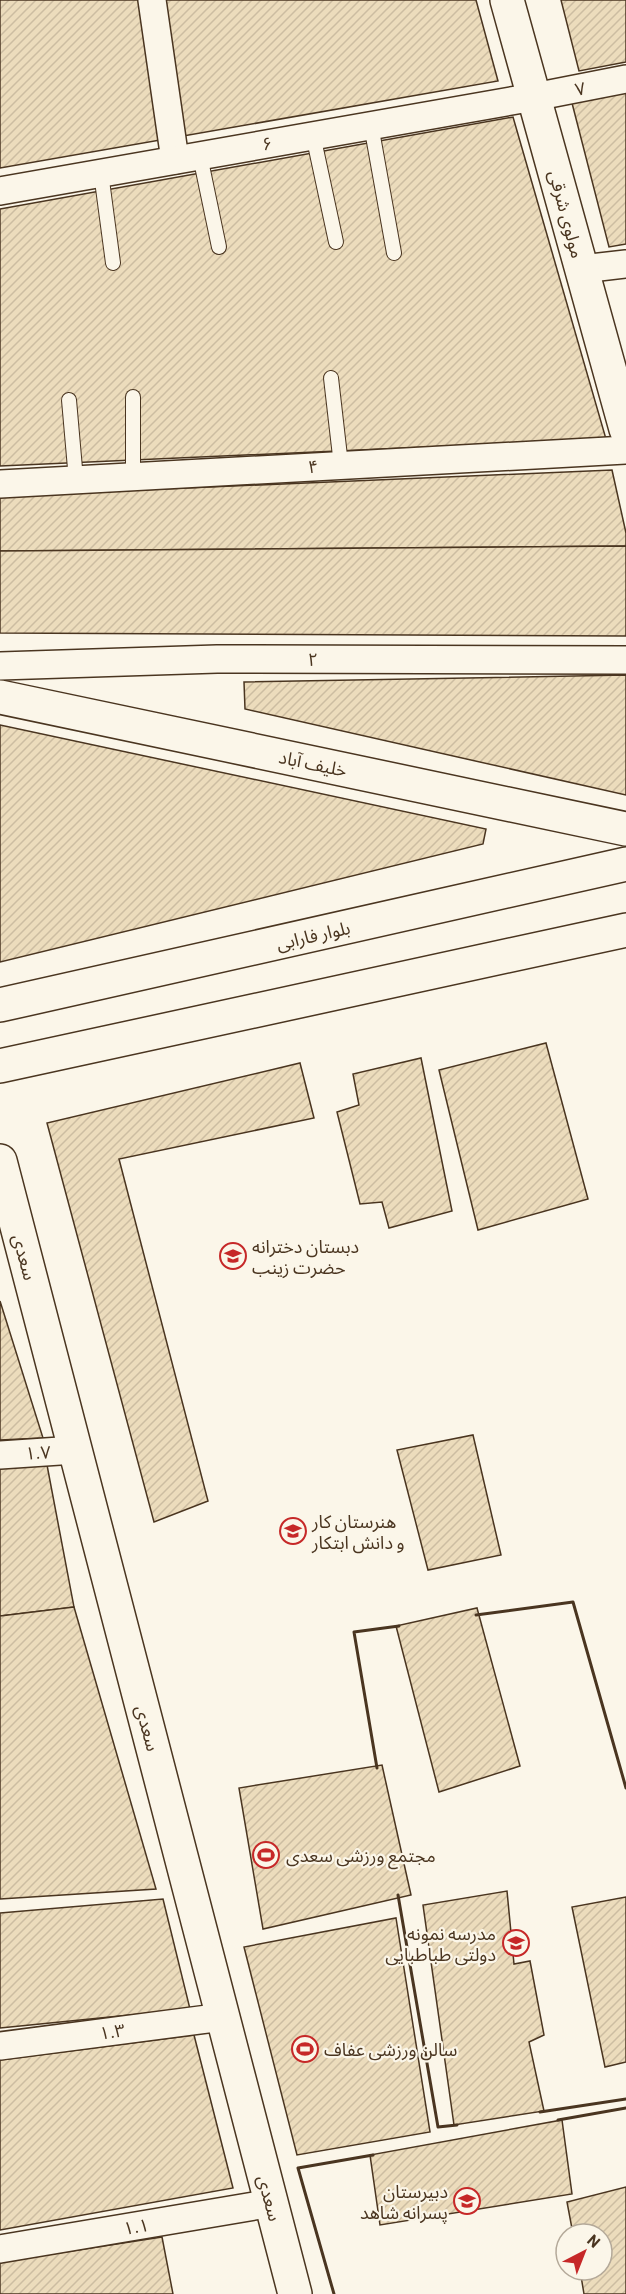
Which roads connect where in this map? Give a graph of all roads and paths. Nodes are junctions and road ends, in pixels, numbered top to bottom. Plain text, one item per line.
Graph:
1 (152, 0) edge
2 (507, 0) edge
3 (626, 78) edge
4 (534, 98) junction
5 (371, 125) junction
6 (313, 135) junction
7 (187, 158) junction
8 (101, 173) junction
9 (0, 191) edge
10 (336, 242) dead end
11 (219, 247) dead end
12 (394, 253) dead end
13 (113, 263) dead end
14 (626, 264) edge
15 (582, 270) junction
16 (331, 378) dead end
17 (133, 397) dead end
18 (69, 400) dead end
19 (626, 429) edge
20 (626, 450) edge
21 (341, 465) junction
22 (133, 476) junction
23 (76, 480) junction
24 (0, 484) edge
25 (626, 660) edge
26 (0, 666) edge
27 (0, 697) edge
28 (626, 828) edge
29 (626, 864) edge
30 (626, 930) edge
31 (0, 1005) edge
32 (0, 1066) edge
33 (0, 1161) edge
34 (75, 1450) junction
35 (0, 1455) edge
36 (223, 2016) junction
37 (0, 2046) edge
38 (272, 2203) junction
39 (0, 2249) edge
40 (295, 2294) edge

1 - 7 street
2 - 4 main road, مولوی شرقی
3 - 4 street, ۷
4 - 5 street, ۶
4 - 15 main road, مولوی شرقی
5 - 6 street, ۶
5 - 12 lane
6 - 7 street, ۶
6 - 10 lane
7 - 8 street, ۶
7 - 11 lane
8 - 9 street, ۶
8 - 13 lane
14 - 15 street
15 - 19 main road, مولوی شرقی
16 - 21 lane
17 - 22 lane
18 - 23 lane
20 - 21 street, ۴
21 - 22 street, ۴
22 - 23 street, ۴
23 - 24 street, ۴
25 - 26 street, ۲
27 - 28 main road, خلیف آباد
29 - 31 main road, بلوار فارابی
30 - 32 main road
33 - 34 main road, سعدی
34 - 35 street, ۱.۷
34 - 36 main road, سعدی
36 - 37 street, ۱.۳
36 - 38 main road, سعدی
38 - 39 street, ۱.۱
38 - 40 main road, سعدی

